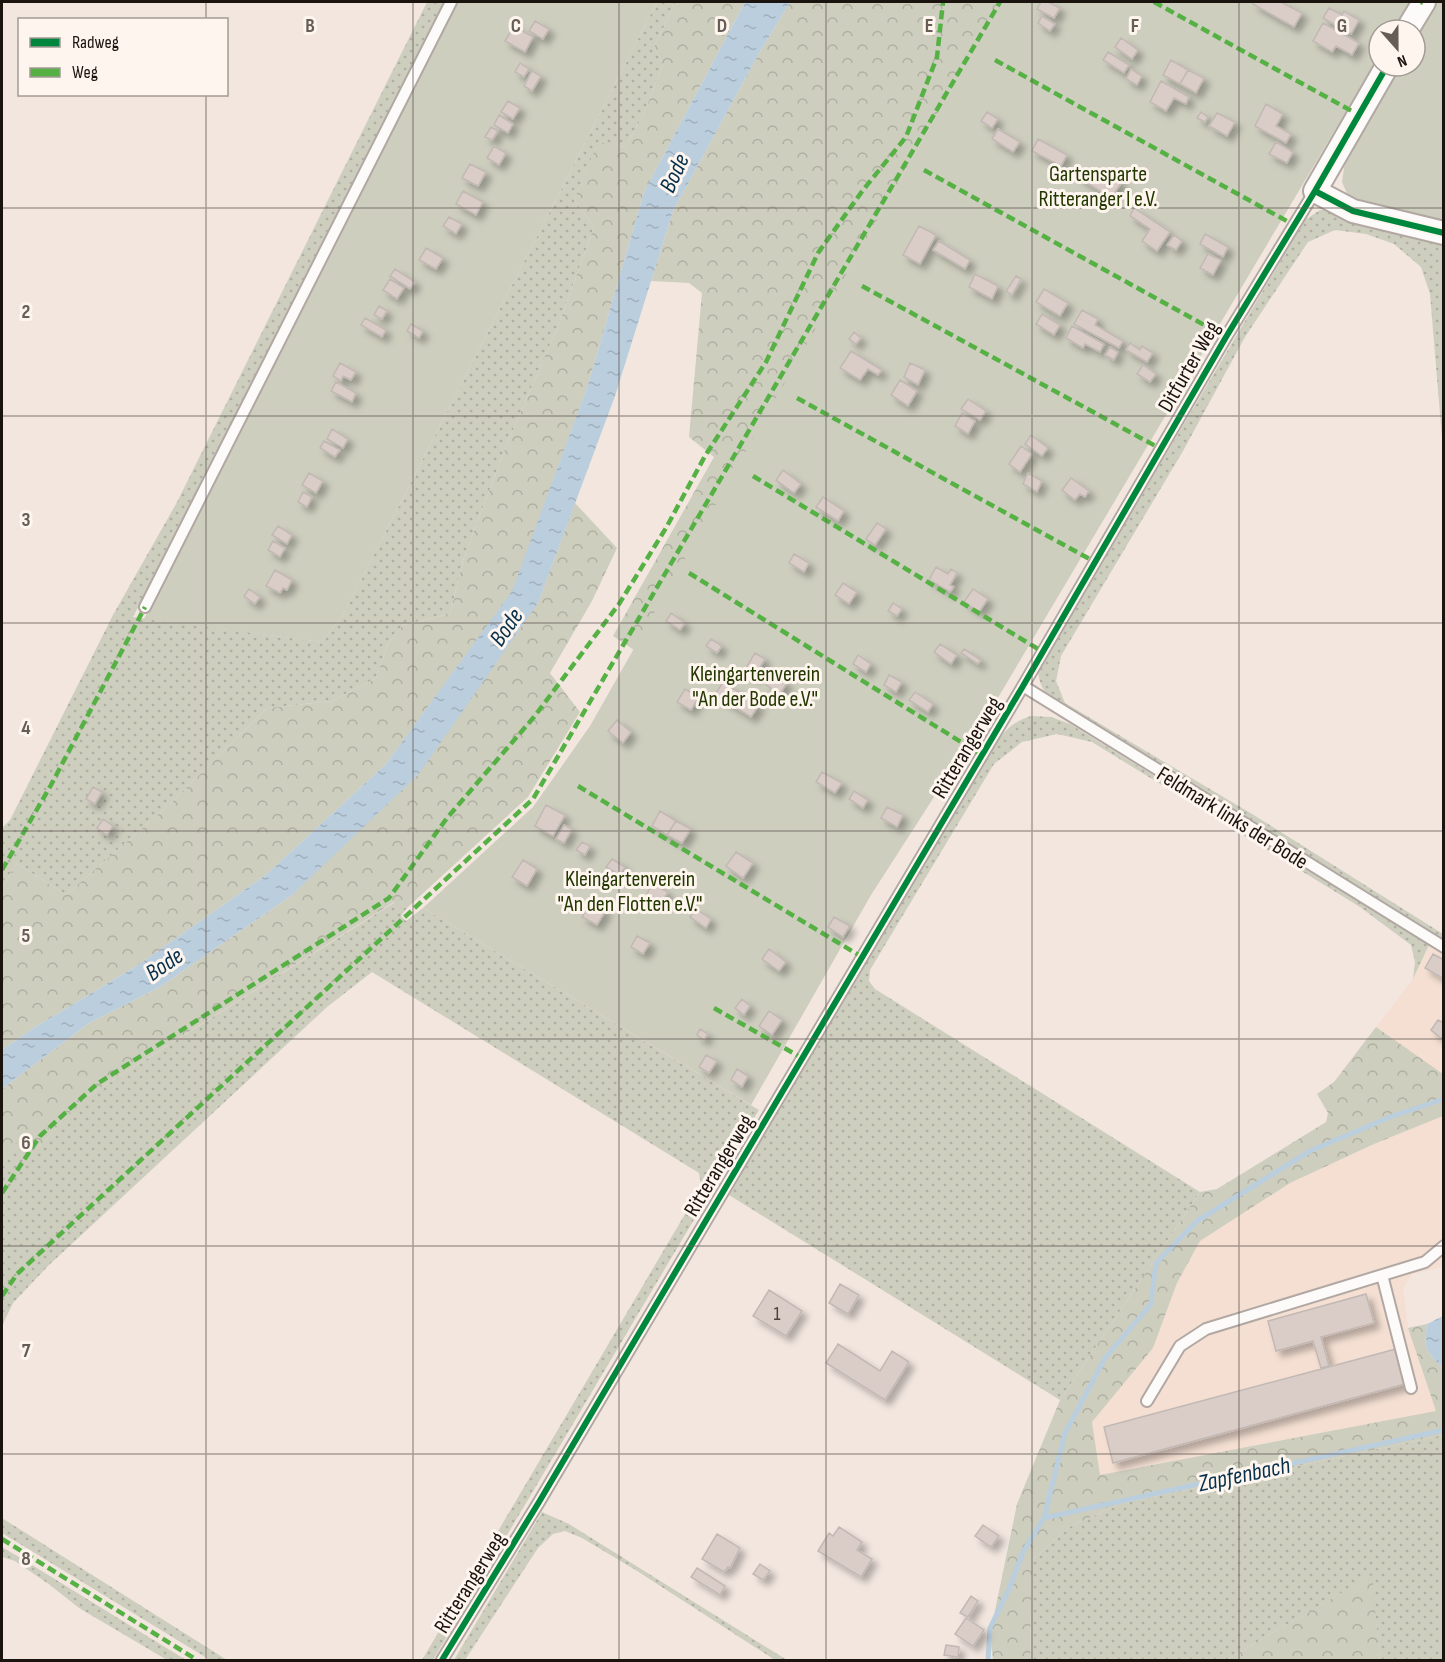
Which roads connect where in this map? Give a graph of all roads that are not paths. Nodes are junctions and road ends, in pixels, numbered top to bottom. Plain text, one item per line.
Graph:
1 (451, 2) edge
2 (1424, 2) edge
3 (1414, 18) edge
4 (1380, 78) edge
5 (1315, 191) junction
6 (1443, 233) edge
7 (145, 607) dead end
8 (1023, 686) junction
9 (1443, 947) edge
10 (1443, 1246) edge
11 (1443, 1257) edge
12 (1425, 1262) junction
13 (1382, 1275) junction
14 (1410, 1388) dead end
15 (1147, 1401) dead end
16 (442, 1660) edge

1 - 7 lane
2 - 3 street
4 - 5 street, Ditfurter Weg
5 - 6 street
5 - 8 lane, Ditfurter Weg
8 - 9 lane, Feldmark links der Bode
8 - 16 lane, Ritterangerweg
10 - 12 lane
11 - 12 lane
12 - 13 lane
13 - 14 lane
13 - 15 lane

